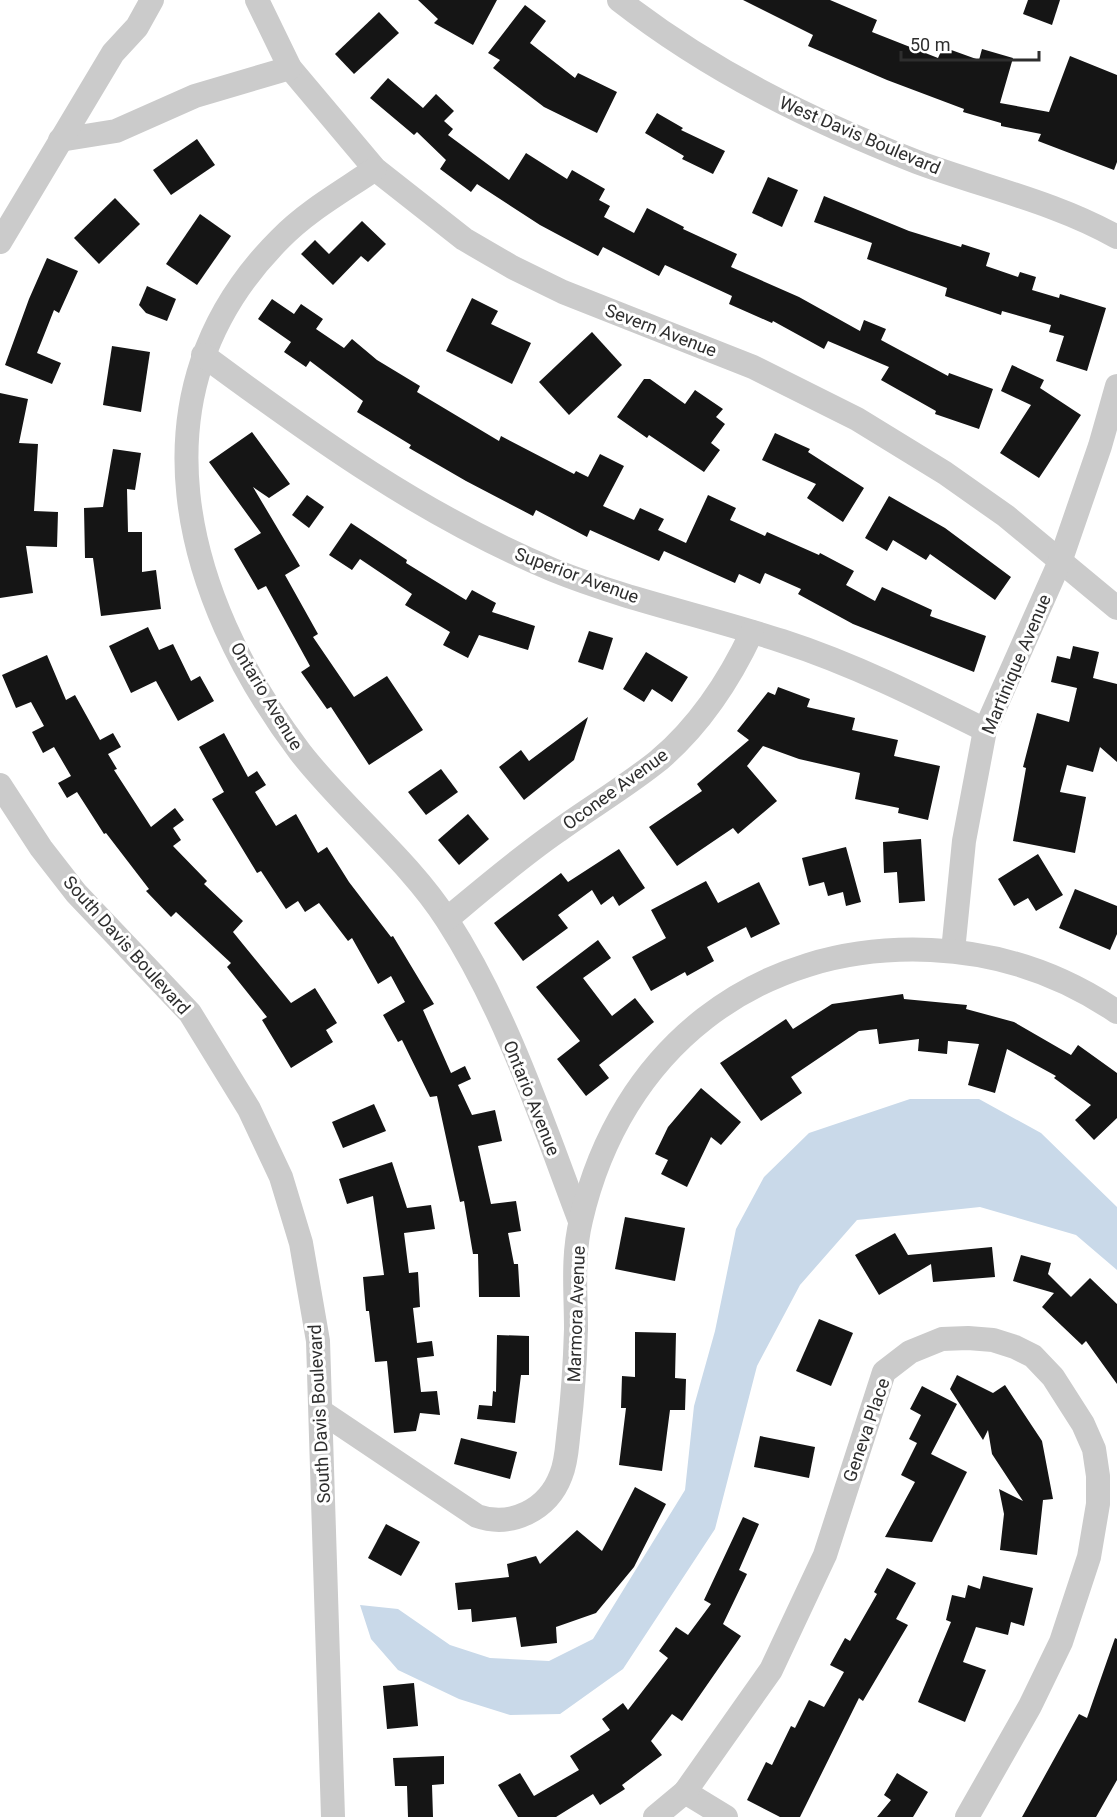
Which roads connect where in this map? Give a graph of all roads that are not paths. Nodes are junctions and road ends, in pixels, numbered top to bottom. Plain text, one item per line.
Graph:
1 (134, 0) edge
2 (153, 0) edge
3 (257, 0) edge
4 (619, 0) edge
5 (113, 53) junction
6 (290, 68) junction
7 (60, 140) junction
8 (375, 169) junction
9 (1117, 237) edge
10 (0, 242) edge
11 (203, 355) junction
12 (1117, 386) edge
13 (1061, 560) junction
14 (1117, 608) edge
15 (752, 632) junction
16 (985, 730) junction
17 (0, 785) edge
18 (447, 919) junction
19 (953, 951) junction
20 (1117, 1012) edge
21 (580, 1221) junction
22 (322, 1412) junction
23 (685, 1792) junction
24 (333, 1817) edge
25 (655, 1817) edge
26 (726, 1817) edge
27 (967, 1817) edge

1 - 5 street
2 - 5 street
3 - 6 street, Severn Avenue
4 - 9 street, West Davis Boulevard
5 - 7 street
6 - 7 street
6 - 8 street, Severn Avenue
7 - 10 street
8 - 11 street, Ontario Avenue
8 - 13 street, Severn Avenue
11 - 15 street, Superior Avenue
11 - 18 street, Ontario Avenue
12 - 13 street, Martinique Avenue
13 - 14 street, Severn Avenue
13 - 16 street, Martinique Avenue
15 - 16 street, Superior Avenue
15 - 18 street, Oconee Avenue
16 - 19 street, Martinique Avenue
17 - 22 street, South Davis Boulevard
18 - 21 street, Ontario Avenue
19 - 20 street, Marmora Avenue
19 - 21 street, Marmora Avenue
21 - 22 street, Marmora Avenue
22 - 24 street, South Davis Boulevard
23 - 25 street, Geneva Place
23 - 26 street
23 - 27 street, Geneva Place

